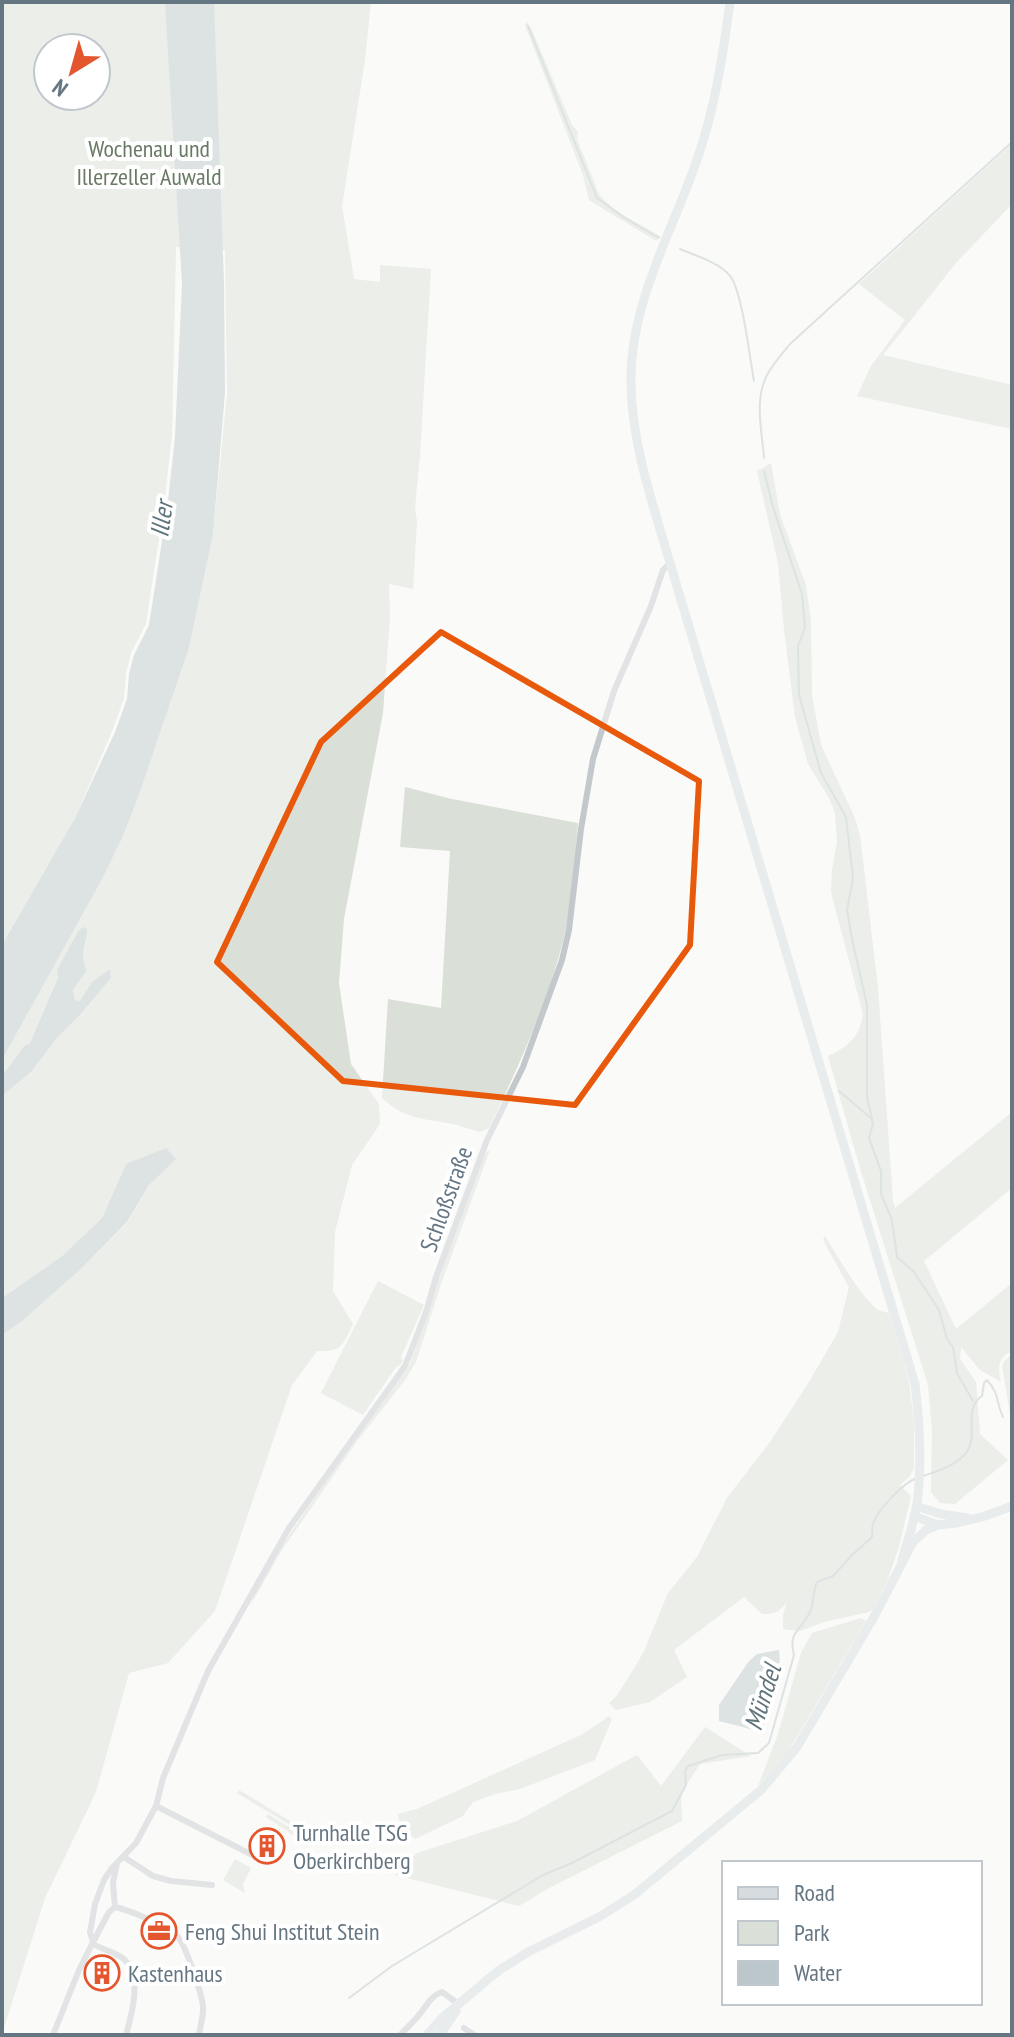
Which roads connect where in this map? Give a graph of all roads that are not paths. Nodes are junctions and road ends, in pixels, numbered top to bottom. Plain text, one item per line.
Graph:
1 (730, 2) edge
2 (670, 563) junction
3 (1012, 1506) edge
4 (915, 1511) junction
5 (973, 1519) junction
6 (938, 1525) junction
7 (902, 1560) junction
8 (156, 1806) junction
9 (124, 1857) junction
10 (258, 1858) dead end
11 (117, 1863) junction
12 (212, 1885) dead end
13 (115, 1907) junction
14 (93, 1943) junction
15 (460, 2005) junction
16 (464, 2028) dead end
17 (53, 2035) edge
18 (126, 2035) edge
19 (199, 2035) edge
20 (400, 2035) edge
21 (427, 2035) edge
22 (440, 2035) edge
23 (474, 2035) edge

1 - 2 main road
2 - 4 main road
2 - 8 street, Schloßstraße
3 - 5 main road
4 - 5 main road
4 - 6 main road
4 - 7 main road
5 - 6 main road
6 - 7 main road
7 - 15 main road
8 - 9 street, Schloßstraße
8 - 10 street
9 - 11 street, Schloßstraße
9 - 12 street
11 - 13 street
11 - 14 street, Schloßstraße
13 - 14 street
13 - 19 street
14 - 17 street, Schloßstraße
14 - 18 street
15 - 20 street
15 - 21 main road
15 - 22 main road
16 - 23 street

